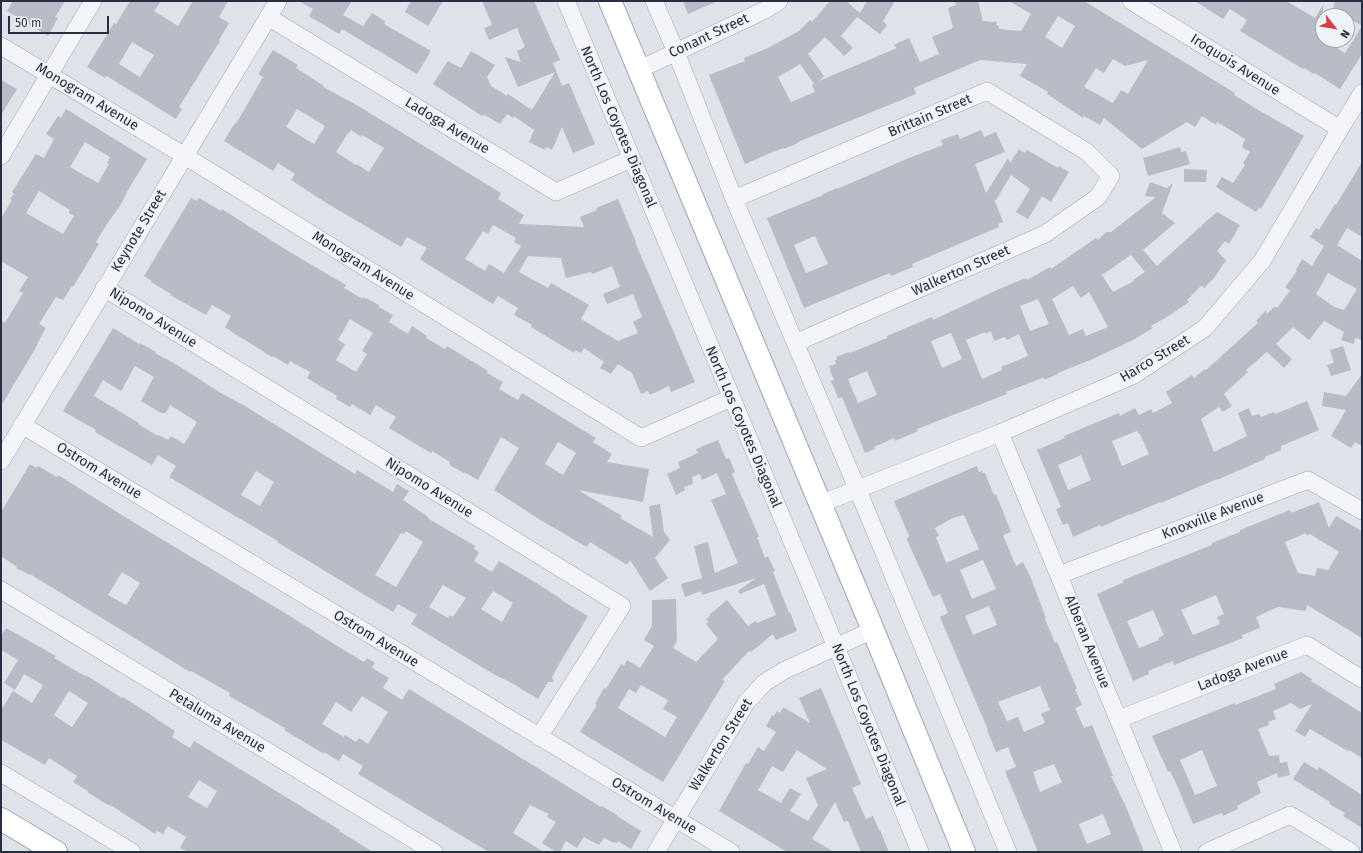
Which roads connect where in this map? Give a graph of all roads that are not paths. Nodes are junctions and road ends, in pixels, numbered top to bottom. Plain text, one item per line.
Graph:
1 (93, 1) edge
2 (278, 1) edge
3 (566, 1) edge
4 (610, 1) edge
5 (654, 1) edge
6 (779, 1) edge
7 (1131, 1) edge
8 (268, 17) junction
9 (1, 46) edge
10 (676, 52) junction
11 (638, 70) junction
12 (49, 75) junction
13 (1362, 93) edge
14 (1340, 129) junction
15 (1, 156) edge
16 (185, 156) junction
17 (631, 159) junction
18 (1111, 176) joint
19 (734, 199) junction
20 (104, 288) junction
21 (795, 343) junction
22 (731, 398) junction
23 (22, 425) junction
24 (1000, 433) junction
25 (1, 461) edge
26 (857, 488) junction
27 (820, 504) junction
28 (1362, 511) edge
29 (1059, 575) junction
30 (1, 590) edge
31 (873, 630) junction
32 (836, 647) junction
33 (1362, 679) edge
34 (1119, 719) junction
35 (539, 737) junction
36 (1, 773) edge
37 (1, 819) edge
38 (675, 819) junction
39 (56, 852) edge
40 (132, 852) edge
41 (434, 852) edge
42 (656, 852) edge
43 (731, 852) edge
44 (920, 852) edge
45 (964, 852) edge
46 (1008, 852) edge
47 (1172, 852) edge
48 (1207, 852) edge
49 (1351, 852) edge

1 - 12 street
2 - 8 street, Keynote Street
3 - 17 street, North Los Coyotes Diagonal
4 - 11 main road
5 - 10 street
6 - 10 street, Conant Street
7 - 14 street, Iroquois Avenue
8 - 16 street, Keynote Street
8 - 17 street, Ladoga Avenue
9 - 12 street, Monogram Avenue
10 - 11 street, Conant Street
10 - 19 street
11 - 27 main road
12 - 15 street
12 - 16 street, Monogram Avenue
13 - 14 street, Harco Street
14 - 24 street, Harco Street
16 - 20 street, Keynote Street
16 - 22 street, Monogram Avenue
17 - 22 street, North Los Coyotes Diagonal
18 - 19 street, Brittain Street
18 - 21 street, Walkerton Street
19 - 21 street
20 - 23 street, Keynote Street
20 - 35 street, Nipomo Avenue
21 - 26 street
22 - 32 street, North Los Coyotes Diagonal
23 - 25 street, Keynote Street
23 - 35 street, Ostrom Avenue
24 - 26 street, Harco Street
24 - 29 street, Alberan Avenue
26 - 27 street, Harco Street
26 - 46 street
27 - 31 main road
28 - 29 street, Knoxville Avenue
29 - 34 street, Alberan Avenue
30 - 41 street, Petaluma Avenue
31 - 32 street, Walkerton Street
31 - 45 main road
32 - 38 street, Walkerton Street
32 - 44 street, North Los Coyotes Diagonal
33 - 34 street, Ladoga Avenue
34 - 47 street, Alberan Avenue
35 - 38 street, Ostrom Avenue
36 - 40 street
37 - 39 main road
38 - 42 street, Walkerton Street
38 - 43 street, Ostrom Avenue
48 - 49 street

